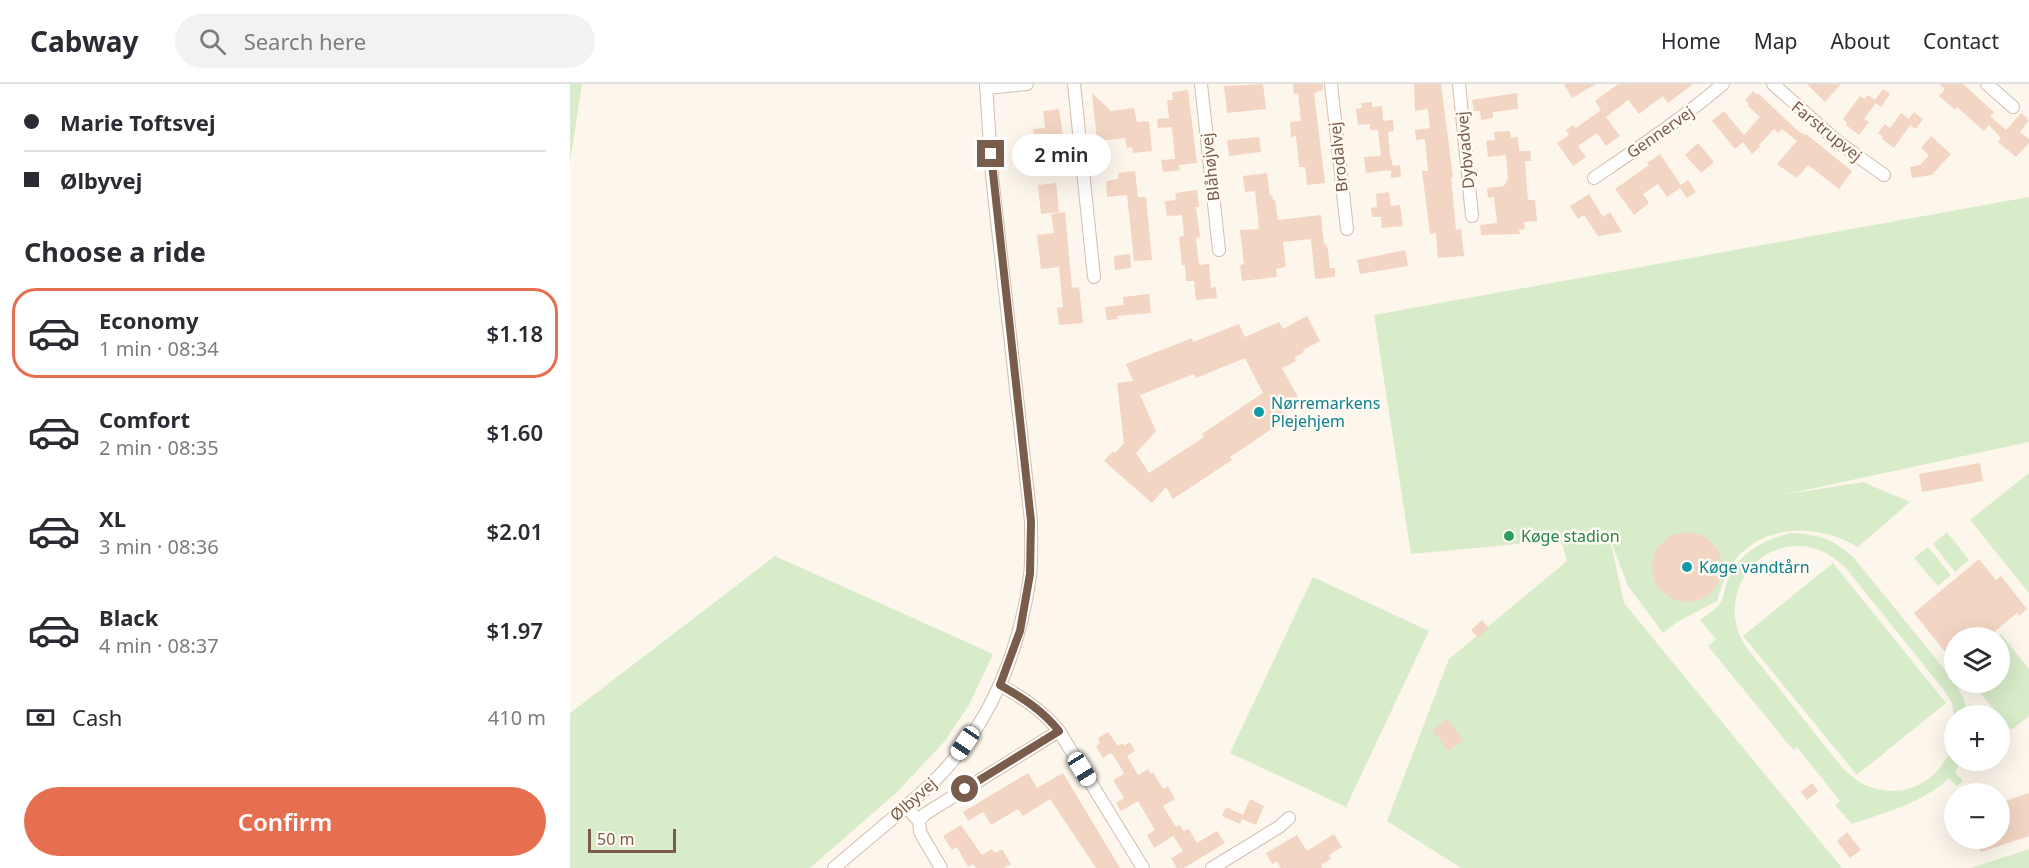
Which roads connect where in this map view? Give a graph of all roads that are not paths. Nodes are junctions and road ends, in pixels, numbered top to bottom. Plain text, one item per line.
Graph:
1 (1027, 84) edge
2 (1074, 84) edge
3 (1201, 84) edge
4 (1330, 84) edge
5 (1459, 84) edge
6 (1723, 84) edge
7 (1773, 84) edge
8 (1987, 84) edge
9 (986, 86) edge
10 (2013, 107) dead end
11 (1884, 175) dead end
12 (1594, 178) dead end
13 (1472, 216) dead end
14 (1347, 230) dead end
15 (1219, 250) dead end
16 (1094, 277) dead end
17 (1000, 685) junction
18 (1059, 731) junction
19 (905, 806) junction
20 (1289, 818) dead end
21 (919, 821) junction
22 (834, 868) edge
23 (941, 868) edge
24 (1143, 868) edge
25 (1212, 868) edge

1 - 9 street
2 - 16 street
3 - 15 street, Blåhøjvej
4 - 14 street, Brodalvej
5 - 13 street, Dybvadvej
6 - 12 street, Gennervej
7 - 11 street, Farstrupvej
8 - 10 street
9 - 17 street, Ølbyvej
17 - 18 street
17 - 19 street, Ølbyvej
18 - 21 street
18 - 24 street
19 - 21 street
19 - 22 street, Ølbyvej
20 - 25 street
21 - 23 street

